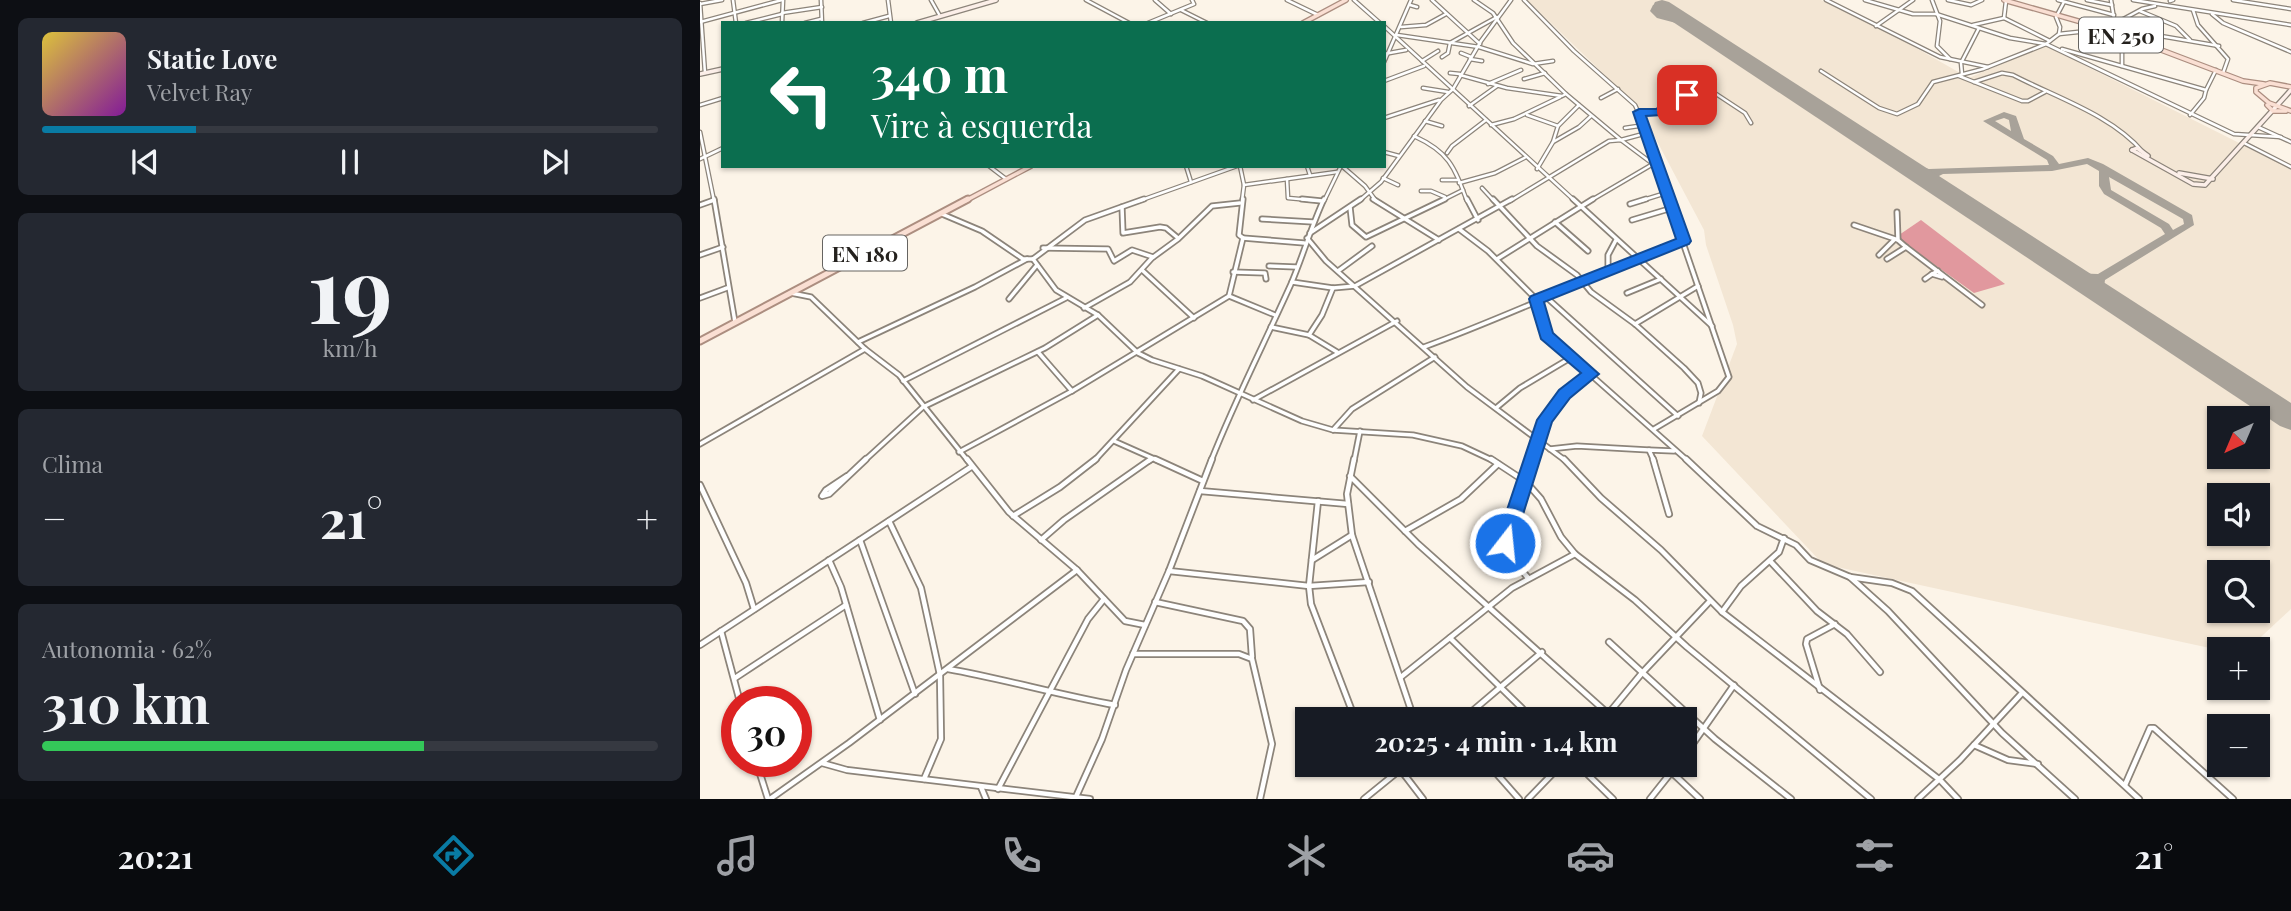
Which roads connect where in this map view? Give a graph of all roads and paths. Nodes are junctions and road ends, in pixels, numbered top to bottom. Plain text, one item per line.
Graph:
1 (722, 0) edge
2 (733, 0) edge
3 (783, 0) edge
4 (821, 0) edge
5 (888, 0) edge
6 (931, 0) edge
7 (996, 0) edge
8 (1086, 0) edge
9 (1155, 0) edge
10 (1192, 0) edge
11 (1287, 0) edge
12 (1346, 0) edge
13 (1354, 0) edge
14 (1411, 0) edge
15 (1433, 0) edge
16 (1474, 0) edge
17 (1511, 0) edge
18 (1524, 0) edge
19 (1826, 0) edge
20 (1865, 0) edge
21 (1883, 0) edge
22 (1913, 0) edge
23 (1932, 0) edge
24 (1948, 0) edge
25 (1982, 0) edge
26 (2005, 0) edge
27 (2058, 0) edge
28 (2087, 0) edge
29 (2111, 0) edge
30 (2133, 0) edge
31 (2233, 0) edge
32 (1878, 2) junction
33 (2064, 2) junction
34 (2170, 2) edge
35 (700, 4) edge
36 (1410, 5) junction
37 (2112, 5) junction
38 (2161, 5) junction
39 (822, 7) junction
40 (1417, 7) dead end
41 (2291, 9) edge
42 (1181, 10) junction
43 (1899, 10) junction
44 (2193, 10) junction
45 (2140, 11) junction
46 (782, 13) junction
47 (2210, 13) junction
48 (1171, 14) junction
49 (1446, 14) junction
50 (1936, 14) junction
51 (735, 15) junction
52 (2057, 15) junction
53 (2114, 15) junction
54 (889, 16) junction
55 (941, 16) junction
56 (1315, 16) junction
57 (1497, 18) junction
58 (2004, 18) junction
59 (736, 21) edge
60 (753, 21) edge
61 (782, 21) edge
62 (821, 21) edge
63 (870, 21) edge
64 (890, 21) edge
65 (924, 21) edge
66 (1125, 21) edge
67 (1153, 21) edge
68 (1203, 21) edge
69 (1306, 21) edge
70 (1318, 21) edge
71 (1378, 21) edge
72 (700, 22) edge
73 (2116, 23) junction
74 (2291, 25) edge
75 (1876, 26) junction
76 (1973, 26) junction
77 (1401, 27) junction
78 (1386, 28) edge
79 (1979, 28) junction
80 (2106, 29) junction
81 (2113, 30) junction
82 (1467, 34) junction
83 (2059, 34) junction
84 (2122, 35) junction
85 (1397, 36) junction
86 (2190, 41) junction
87 (2048, 42) junction
88 (1449, 44) junction
89 (1480, 46) junction
90 (2218, 46) junction
91 (2057, 47) junction
92 (1407, 49) junction
93 (1438, 51) dead end
94 (2291, 52) edge
95 (1461, 53) dead end
96 (1386, 54) edge
97 (1442, 57) dead end
98 (1471, 58) junction
99 (1482, 61) dead end
100 (1553, 61) dead end
101 (1953, 61) junction
102 (1421, 62) junction
103 (1961, 62) junction
104 (1537, 64) junction
105 (1425, 66) junction
106 (2122, 66) junction
107 (1990, 67) junction
108 (721, 69) edge
109 (1521, 70) dead end
110 (2216, 70) junction
111 (1822, 71) dead end
112 (1705, 72) dead end
113 (1450, 73) dead end
114 (1545, 73) junction
115 (2223, 73) junction
116 (702, 74) edge
117 (1962, 74) junction
118 (1460, 75) junction
119 (1958, 76) junction
120 (2235, 78) junction
121 (1524, 79) dead end
122 (1386, 81) edge
123 (1974, 82) junction
124 (1488, 84) junction
125 (2264, 84) junction
126 (1497, 86) junction
127 (1704, 86) junction
128 (2291, 87) edge
129 (1423, 88) dead end
130 (1453, 89) junction
131 (1618, 89) junction
132 (2206, 90) junction
133 (1448, 92) junction
134 (2045, 92) junction
135 (2256, 92) junction
136 (1564, 95) junction
137 (1601, 98) dead end
138 (721, 99) edge
139 (1441, 100) junction
140 (700, 105) edge
141 (1579, 105) junction
142 (1469, 106) junction
143 (2275, 109) junction
144 (2291, 111) edge
145 (1639, 112) junction
146 (1524, 115) junction
147 (2190, 115) junction
148 (1591, 116) junction
149 (1386, 117) edge
150 (1486, 120) junction
151 (1425, 121) junction
152 (1751, 123) dead end
153 (1491, 125) junction
154 (1645, 125) junction
155 (1442, 126) dead end
156 (1558, 126) junction
157 (2258, 127) junction
158 (1625, 128) dead end
159 (700, 132) edge
160 (1647, 133) junction
161 (2251, 135) junction
162 (1414, 136) junction
163 (2281, 138) junction
164 (1621, 140) junction
165 (2134, 141) junction
166 (1553, 142) junction
167 (2291, 142) edge
168 (2244, 144) junction
169 (2134, 148) junction
170 (721, 149) edge
171 (2143, 152) junction
172 (1386, 153) edge
173 (1447, 153) junction
174 (1399, 156) junction
175 (702, 157) edge
176 (1526, 157) junction
177 (1654, 163) junction
178 (2291, 167) edge
179 (992, 168) edge
180 (1027, 168) edge
181 (1187, 168) edge
182 (1232, 168) edge
183 (1239, 168) edge
184 (1308, 168) edge
185 (1340, 168) edge
186 (1343, 168) edge
187 (1537, 169) junction
188 (1337, 173) junction
189 (1310, 175) junction
190 (1383, 178) junction
191 (1547, 178) junction
192 (2213, 178) junction
193 (1006, 179) junction
194 (1287, 179) junction
195 (1442, 180) dead end
196 (1191, 182) junction
197 (1458, 182) junction
198 (1244, 185) junction
199 (1398, 185) dead end
200 (1482, 188) dead end
201 (1463, 190) junction
202 (1421, 191) dead end
203 (1369, 193) junction
204 (1666, 193) junction
205 (1445, 198) junction
206 (714, 200) junction
207 (1323, 201) junction
208 (1241, 203) junction
209 (1630, 204) dead end
210 (700, 205) edge
211 (1350, 206) junction
212 (1122, 207) junction
213 (1499, 207) junction
214 (1580, 207) junction
215 (1672, 208) junction
216 (1897, 212) dead end
217 (941, 214) junction
218 (1404, 218) junction
219 (1262, 219) dead end
220 (1478, 220) junction
221 (1632, 220) dead end
222 (1313, 222) junction
223 (1555, 222) junction
224 (1854, 225) dead end
225 (1459, 229) junction
226 (1529, 237) junction
227 (1178, 238) junction
228 (1243, 238) junction
229 (1306, 239) junction
230 (1440, 240) junction
231 (1616, 240) junction
232 (1896, 240) junction
233 (1684, 241) junction
234 (1372, 246) dead end
235 (723, 247) junction
236 (1906, 247) junction
237 (1043, 248) junction
238 (1588, 251) dead end
239 (700, 255) edge
240 (1879, 255) dead end
241 (1153, 257) junction
242 (1027, 259) junction
243 (1033, 259) junction
244 (1639, 259) junction
245 (1497, 260) junction
246 (1887, 260) dead end
247 (1037, 265) junction
248 (1269, 266) dead end
249 (1296, 267) junction
250 (1608, 269) junction
251 (1142, 270) junction
252 (1338, 271) junction
253 (1938, 271) junction
254 (1233, 272) junction
255 (1931, 274) junction
256 (1942, 277) junction
257 (1266, 279) dead end
258 (1661, 279) junction
259 (1925, 279) dead end
260 (1582, 281) junction
261 (1292, 282) junction
262 (1355, 286) junction
263 (1698, 286) junction
264 (727, 288) junction
265 (1332, 288) junction
266 (790, 293) junction
267 (1628, 293) dead end
268 (1229, 296) junction
269 (1545, 296) junction
270 (1682, 297) junction
271 (700, 298) edge
272 (1066, 298) junction
273 (1009, 299) dead end
274 (1536, 299) junction
275 (1982, 305) dead end
276 (1084, 308) junction
277 (1098, 315) junction
278 (1276, 315) junction
279 (1194, 318) junction
280 (1397, 321) junction
281 (735, 322) junction
282 (1635, 324) junction
283 (1271, 327) junction
284 (1713, 327) junction
285 (1309, 335) junction
286 (700, 341) edge
287 (858, 341) junction
288 (1424, 347) junction
289 (865, 349) junction
290 (1038, 352) junction
291 (1338, 352) junction
292 (1138, 353) junction
293 (1572, 356) junction
294 (1435, 357) junction
295 (1179, 369) junction
296 (1592, 374) junction
297 (903, 381) junction
298 (1072, 391) junction
299 (1237, 394) junction
300 (1253, 400) junction
301 (1699, 403) junction
302 (923, 407) junction
303 (1496, 408) junction
304 (1678, 416) junction
305 (1654, 429) junction
306 (1333, 430) junction
307 (1360, 431) junction
308 (1540, 440) junction
309 (1114, 441) junction
310 (700, 444) edge
311 (1550, 449) junction
312 (1649, 450) junction
313 (1676, 451) junction
314 (959, 452) junction
315 (1153, 459) junction
316 (1497, 464) junction
317 (971, 467) junction
318 (847, 476) junction
319 (1350, 476) junction
320 (1203, 481) junction
321 (1526, 482) junction
322 (700, 485) edge
323 (1199, 491) junction
324 (1318, 501) junction
325 (1348, 504) junction
326 (1669, 514) dead end
327 (1013, 516) junction
328 (888, 521) junction
329 (1405, 531) junction
330 (1352, 536) junction
331 (1784, 538) junction
332 (860, 540) junction
333 (1041, 540) junction
334 (1575, 554) junction
335 (1312, 560) junction
336 (829, 561) junction
337 (1770, 561) junction
338 (1077, 570) junction
339 (1169, 571) junction
340 (1850, 577) junction
341 (1528, 578) junction
342 (1368, 582) junction
343 (1309, 586) junction
344 (1104, 599) junction
345 (1711, 601) junction
346 (1155, 602) junction
347 (846, 605) junction
348 (1490, 606) junction
349 (754, 610) junction
350 (1722, 612) junction
351 (1836, 624) junction
352 (1145, 625) junction
353 (721, 631) junction
354 (1675, 637) junction
355 (1450, 638) junction
356 (1609, 642) dead end
357 (700, 646) edge
358 (1542, 652) junction
359 (1132, 654) junction
360 (1252, 659) junction
361 (948, 669) junction
362 (1880, 672) dead end
363 (1642, 673) junction
364 (940, 674) junction
365 (1401, 677) junction
366 (735, 678) junction
367 (1734, 685) junction
368 (737, 686) edge
369 (1502, 689) junction
370 (1820, 691) junction
371 (2022, 692) junction
372 (1048, 693) junction
373 (915, 694) junction
374 (1115, 705) junction
375 (1350, 707) edge
376 (1410, 707) edge
377 (1479, 707) edge
378 (1520, 707) edge
379 (1601, 707) edge
380 (1614, 707) edge
381 (880, 720) junction
382 (1992, 724) junction
383 (1703, 728) junction
384 (1697, 737) edge
385 (1975, 745) junction
386 (822, 763) junction
387 (2040, 765) junction
388 (761, 777) edge
389 (1390, 777) edge
390 (1406, 777) edge
391 (1500, 777) edge
392 (1549, 777) edge
393 (1590, 777) edge
394 (1667, 777) edge
395 (1678, 777) edge
396 (923, 779) junction
397 (1940, 779) junction
398 (2125, 786) junction
399 (981, 787) junction
400 (998, 789) junction
401 (1076, 798) edge
402 (2072, 798) edge
403 (769, 799) edge
404 (986, 799) edge
405 (1090, 799) edge
406 (1260, 799) edge
407 (1364, 799) edge
408 (1423, 799) edge
409 (1519, 799) edge
410 (1528, 799) edge
411 (1613, 799) edge
412 (1650, 799) edge
413 (1700, 799) edge
414 (1791, 799) edge
415 (1871, 799) edge
416 (1919, 799) edge
417 (1958, 799) edge
418 (2139, 799) edge
419 (2233, 799) edge

1 - 35 street
2 - 51 street
3 - 46 street
3 - 51 street
4 - 39 street
5 - 54 street
6 - 55 street
7 - 55 street
8 - 66 street
9 - 48 street
10 - 42 street
11 - 56 street
12 - 56 main road
13 - 71 street
14 - 36 street
15 - 49 street
16 - 57 street
17 - 57 street
18 - 131 street
19 - 75 street
20 - 32 street
21 - 32 street
22 - 43 street
23 - 50 street
24 - 25 street
26 - 52 main road, EN 250
26 - 58 street
27 - 33 street
28 - 37 street
29 - 37 street
30 - 38 street
31 - 41 street
32 - 43 street
33 - 52 street
33 - 53 street
34 - 38 street
34 - 44 street
35 - 72 street
36 - 40 street
36 - 77 street
37 - 53 street
38 - 45 street
39 - 46 street
39 - 62 street
42 - 48 street
42 - 68 street
43 - 50 street
43 - 75 street
44 - 47 street
44 - 90 street
45 - 73 street
45 - 86 street
46 - 60 street
46 - 61 street
47 - 74 street
47 - 94 street
48 - 67 street
49 - 77 street
49 - 82 street
50 - 76 street
50 - 101 street
51 - 59 street
51 - 72 street
52 - 80 main road, EN 250
52 - 83 street
53 - 73 street
54 - 63 street
54 - 64 street
55 - 65 street
56 - 69 main road
56 - 70 street
57 - 82 street
57 - 89 street
57 - 104 street
58 - 76 street
58 - 87 street
72 - 116 street
73 - 81 street
75 - 101 street
76 - 79 street
77 - 85 street
78 - 85 street
79 - 87 street
79 - 103 street
80 - 81 main road, EN 250
80 - 83 street
81 - 84 main road, EN 250
81 - 86 street
82 - 88 street
82 - 89 street
83 - 87 street
84 - 106 street
84 - 110 main road, EN 250
85 - 88 street
85 - 92 street
85 - 96 street
86 - 90 street
87 - 91 street
87 - 107 street
88 - 89 street
88 - 97 street
89 - 98 street
89 - 104 street
90 - 115 street
91 - 106 street
91 - 147 street
92 - 96 street
92 - 102 street
93 - 102 street
95 - 98 street
98 - 99 street
98 - 118 street
100 - 104 street
101 - 103 street
102 - 105 street
103 - 107 street
103 - 117 street
104 - 114 street
105 - 122 street
105 - 130 street
106 - 132 street
107 - 117 street
108 - 116 street
109 - 124 street
110 - 115 main road, EN 250
110 - 132 street
111 - 119 street
112 - 127 street
113 - 118 street
114 - 121 street
114 - 136 street
115 - 120 main road, EN 250
117 - 119 street
118 - 124 street
118 - 130 street
119 - 123 street
120 - 125 main road, EN 250
120 - 135 main road, EN 250
123 - 134 street
123 - 134 street
124 - 126 street
125 - 128 main road, EN 250
125 - 135 main road
126 - 136 street
126 - 142 street
127 - 145 street
127 - 152 street
128 - 143 street
129 - 133 street
130 - 133 street
130 - 142 street
131 - 137 street
131 - 145 street
132 - 147 street
133 - 139 street
134 - 165 street
135 - 143 main road, EN 250
136 - 141 street
136 - 146 street
138 - 140 street
139 - 149 street
139 - 151 street
141 - 148 street
141 - 156 street
142 - 150 street
143 - 144 main road
143 - 157 street
145 - 154 street
146 - 153 street
146 - 156 street
147 - 161 street
148 - 164 street
148 - 166 street
150 - 153 street
150 - 173 street
151 - 155 street
151 - 162 street
153 - 176 street
154 - 158 street
154 - 160 street
156 - 166 street
157 - 161 street
157 - 163 street
159 - 175 street
160 - 164 street
160 - 177 street
161 - 163 street
161 - 168 street
162 - 173 street
162 - 174 street
163 - 167 street
164 - 177 street
164 - 191 street
165 - 169 street
165 - 171 street
166 - 187 street
168 - 178 street
168 - 192 street
169 - 171 street
169 - 192 street
170 - 175 street
171 - 192 street
172 - 174 street
173 - 197 street
174 - 190 street
175 - 206 street
176 - 187 street
176 - 197 street
177 - 204 street
177 - 214 street
179 - 193 street
180 - 193 main road, EN 180
181 - 196 street
182 - 196 street
183 - 198 street
184 - 189 street
185 - 188 street
186 - 203 street
187 - 191 street
188 - 189 street
188 - 207 street
189 - 194 street
190 - 199 street
190 - 203 street
191 - 213 street
191 - 214 street
193 - 217 main road, EN 180
194 - 198 street
194 - 207 street
195 - 197 street
196 - 212 street
197 - 201 street
198 - 208 street
200 - 213 street
201 - 205 street
201 - 220 street
202 - 205 street
203 - 211 street
203 - 218 street
204 - 209 street
204 - 215 street
205 - 218 street
206 - 210 street
206 - 235 street
207 - 222 street
208 - 227 street
208 - 228 street
211 - 218 street
211 - 229 street
212 - 227 street
212 - 237 street
213 - 220 street
213 - 226 street
214 - 223 street
214 - 231 street
215 - 221 street
215 - 233 street
216 - 232 street
217 - 242 street
217 - 266 main road, EN 180
218 - 230 street
219 - 222 street
220 - 225 street
222 - 229 street
223 - 226 street
223 - 238 street
224 - 232 street
225 - 230 street
225 - 245 street
226 - 245 street
226 - 260 street
227 - 241 street
228 - 229 street
228 - 254 street
229 - 249 street
229 - 252 street
230 - 262 street
231 - 244 street
231 - 250 street
232 - 236 street
232 - 240 street
233 - 244 street
233 - 263 street
234 - 252 street
235 - 239 street
235 - 264 street
236 - 246 street
236 - 253 street
237 - 241 street
237 - 243 street
241 - 251 street
242 - 243 street
242 - 287 street
243 - 247 street
244 - 250 street
244 - 258 street
245 - 274 street
247 - 272 street
247 - 273 street
248 - 249 street
249 - 261 street
250 - 260 street
251 - 276 street
251 - 279 street
252 - 262 street
253 - 255 street
253 - 256 street
254 - 257 street
254 - 268 street
255 - 256 street
255 - 259 street
256 - 275 street
258 - 267 street
258 - 270 street
260 - 269 street
260 - 282 street
261 - 265 street
261 - 278 street
262 - 265 street
262 - 280 street
263 - 270 street
263 - 284 street
264 - 271 street
264 - 281 street
265 - 285 street
266 - 281 main road, EN 180
266 - 287 street
268 - 278 street
268 - 279 street
269 - 274 street
269 - 304 street
270 - 282 street
270 - 284 street
272 - 276 street
272 - 297 street
274 - 288 street
274 - 293 street
276 - 277 street
277 - 290 street
277 - 292 street
278 - 283 street
279 - 292 street
280 - 288 street
280 - 291 street
281 - 286 main road, EN 180
282 - 301 street
283 - 285 street
283 - 299 street
284 - 301 street
285 - 291 street
287 - 289 street
288 - 294 street
289 - 297 street
289 - 310 street
290 - 298 street
290 - 302 street
291 - 300 street
292 - 295 street
292 - 298 street
293 - 296 street
293 - 303 street
294 - 303 street
294 - 306 street
295 - 299 street
295 - 309 street
296 - 305 street
296 - 308 street
297 - 302 street
298 - 314 street
299 - 300 street
299 - 320 street
300 - 306 street
301 - 304 street
302 - 314 street
302 - 318 street
303 - 308 street
304 - 305 street
305 - 313 street
306 - 307 street
307 - 316 street
307 - 319 street
308 - 311 street
308 - 321 street
309 - 315 street
309 - 327 street
311 - 312 street
311 - 345 street
312 - 313 street
312 - 326 street
313 - 331 street
314 - 317 street
315 - 320 street
315 - 333 street
316 - 321 street
316 - 329 street
317 - 327 street
317 - 328 street
318 - 318 street
319 - 325 street
319 - 329 street
320 - 323 street
321 - 334 street
321 - 341 street
322 - 349 street
323 - 324 street
323 - 339 street
324 - 325 street
324 - 335 street
325 - 330 street
327 - 333 street
328 - 332 street
328 - 364 street
329 - 348 street
330 - 335 street
330 - 342 street
331 - 337 street
331 - 340 street
332 - 336 street
332 - 373 street
333 - 338 street
334 - 341 street
334 - 354 street
335 - 343 street
336 - 347 street
336 - 349 street
337 - 350 street
337 - 351 street
338 - 344 street
338 - 361 street
339 - 343 street
339 - 346 street
340 - 371 street
340 - 382 street
341 - 348 street
342 - 343 street
342 - 365 street
343 - 375 street
344 - 352 street
344 - 372 street
345 - 350 street
345 - 354 street
346 - 352 street
346 - 360 street
347 - 366 street
347 - 381 street
348 - 355 street
348 - 358 street
349 - 353 street
350 - 370 street
351 - 362 street
351 - 370 street
352 - 359 street
353 - 357 street
353 - 366 street
354 - 363 street
354 - 367 street
355 - 365 street
355 - 369 street
356 - 363 street
358 - 369 street
358 - 379 street
359 - 360 street
359 - 374 street
360 - 406 street
361 - 364 street
361 - 372 street
363 - 380 street
363 - 383 street
364 - 373 street
364 - 396 street
365 - 376 street
366 - 368 street
367 - 383 street
367 - 415 street
369 - 377 street
369 - 378 street
370 - 397 street
371 - 382 street
371 - 398 street
372 - 374 street
372 - 400 street
373 - 381 street
374 - 401 street
381 - 386 street
382 - 385 street
382 - 387 street
383 - 384 street
383 - 414 street
385 - 387 street
385 - 397 street
386 - 396 street
386 - 403 street
387 - 402 street
388 - 403 street
389 - 407 street
390 - 408 street
391 - 409 street
392 - 410 street
393 - 411 street
394 - 412 street
395 - 413 street
396 - 399 street
397 - 416 street
397 - 417 street
398 - 418 street
398 - 419 street
399 - 400 street
399 - 404 street
400 - 401 street
401 - 405 street

